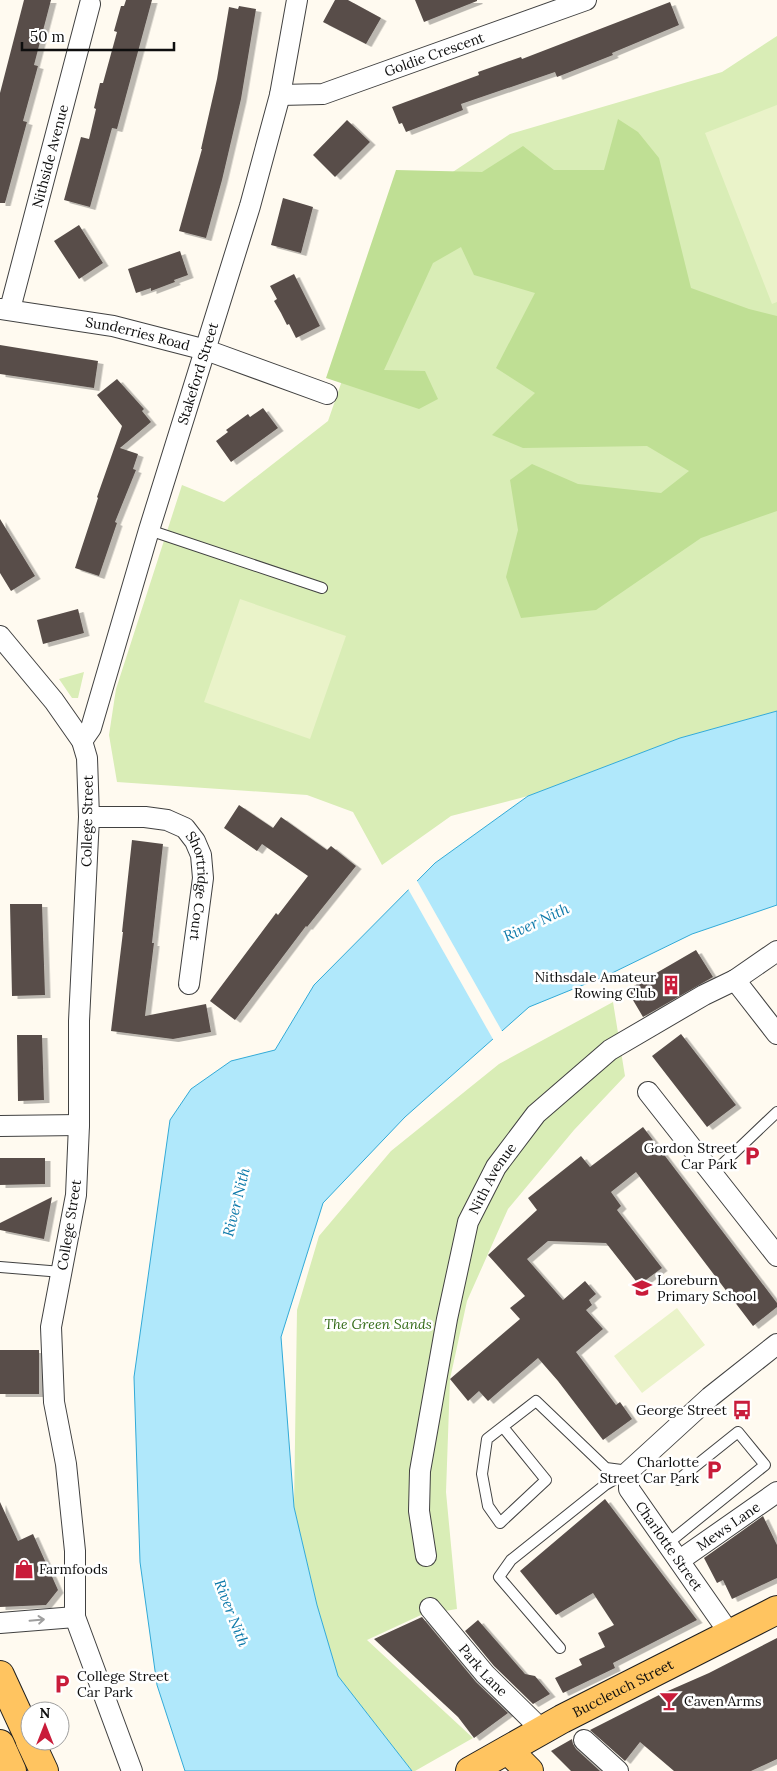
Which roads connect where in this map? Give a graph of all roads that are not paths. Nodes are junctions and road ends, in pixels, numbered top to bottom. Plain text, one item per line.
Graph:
1 (296, 0) edge
2 (586, 0) edge
3 (90, 4) dead end
4 (280, 95) junction
5 (5, 309) edge
6 (206, 350) junction
7 (327, 394) dead end
8 (149, 530) junction
9 (322, 588) dead end
10 (0, 636) edge
11 (82, 741) junction
12 (89, 817) junction
13 (777, 951) edge
14 (735, 980) junction
15 (188, 984) dead end
16 (777, 1034) edge
17 (648, 1092) dead end
18 (777, 1112) edge
19 (0, 1126) edge
20 (79, 1126) junction
21 (712, 1174) junction
22 (777, 1256) edge
23 (0, 1267) edge
24 (62, 1272) junction
25 (777, 1344) edge
26 (503, 1427) junction
27 (635, 1464) junction
28 (678, 1480) dead end
29 (777, 1492) edge
30 (667, 1544) junction
31 (426, 1556) dead end
32 (680, 1560) junction
33 (430, 1608) dead end
34 (777, 1610) edge
35 (75, 1617) junction
36 (0, 1623) edge
37 (730, 1634) junction
38 (560, 1648) dead end
39 (0, 1675) edge
40 (20, 1718) edge
41 (542, 1730) junction
42 (584, 1740) dead end
43 (0, 1744) edge
44 (508, 1750) junction
45 (35, 1751) edge
46 (12, 1771) edge
47 (44, 1771) edge
48 (132, 1771) edge
49 (470, 1771) edge
50 (529, 1771) edge
51 (618, 1771) edge

1 - 4 street, Stakeford Street
2 - 4 street, Goldie Crescent
3 - 5 street, Nithside Avenue
4 - 6 street, Stakeford Street
5 - 6 street, Sunderries Road
6 - 7 street, Sunderries Road
6 - 8 street, Stakeford Street
8 - 9 lane
8 - 11 street, Stakeford Street
10 - 11 street, College Street
11 - 12 street, College Street
12 - 15 street, Shortridge Court
12 - 20 street, College Street
13 - 14 street, Nith Avenue
14 - 16 street
14 - 31 street, Nith Avenue
17 - 21 street
18 - 21 lane
19 - 20 street
20 - 24 street, College Street
21 - 22 street
23 - 24 lane
24 - 35 street, College Street
25 - 27 street
26 - 26 lane
26 - 27 lane
27 - 30 street, Charlotte Street
27 - 38 lane
28 - 30 lane
29 - 32 street, Mews Lane
30 - 32 street, Charlotte Street
32 - 37 street, Charlotte Street
33 - 41 street, Park Lane
34 - 37 main road, Buccleuch Street
36 -> 35 street
35 - 48 street, College Street
37 - 41 main road, Buccleuch Street
39 - 40 main road
41 - 44 main road, Buccleuch Street
42 - 51 street
43 - 46 main road
44 - 49 main road, Buccleuch Street
44 - 50 main road
45 - 47 main road

